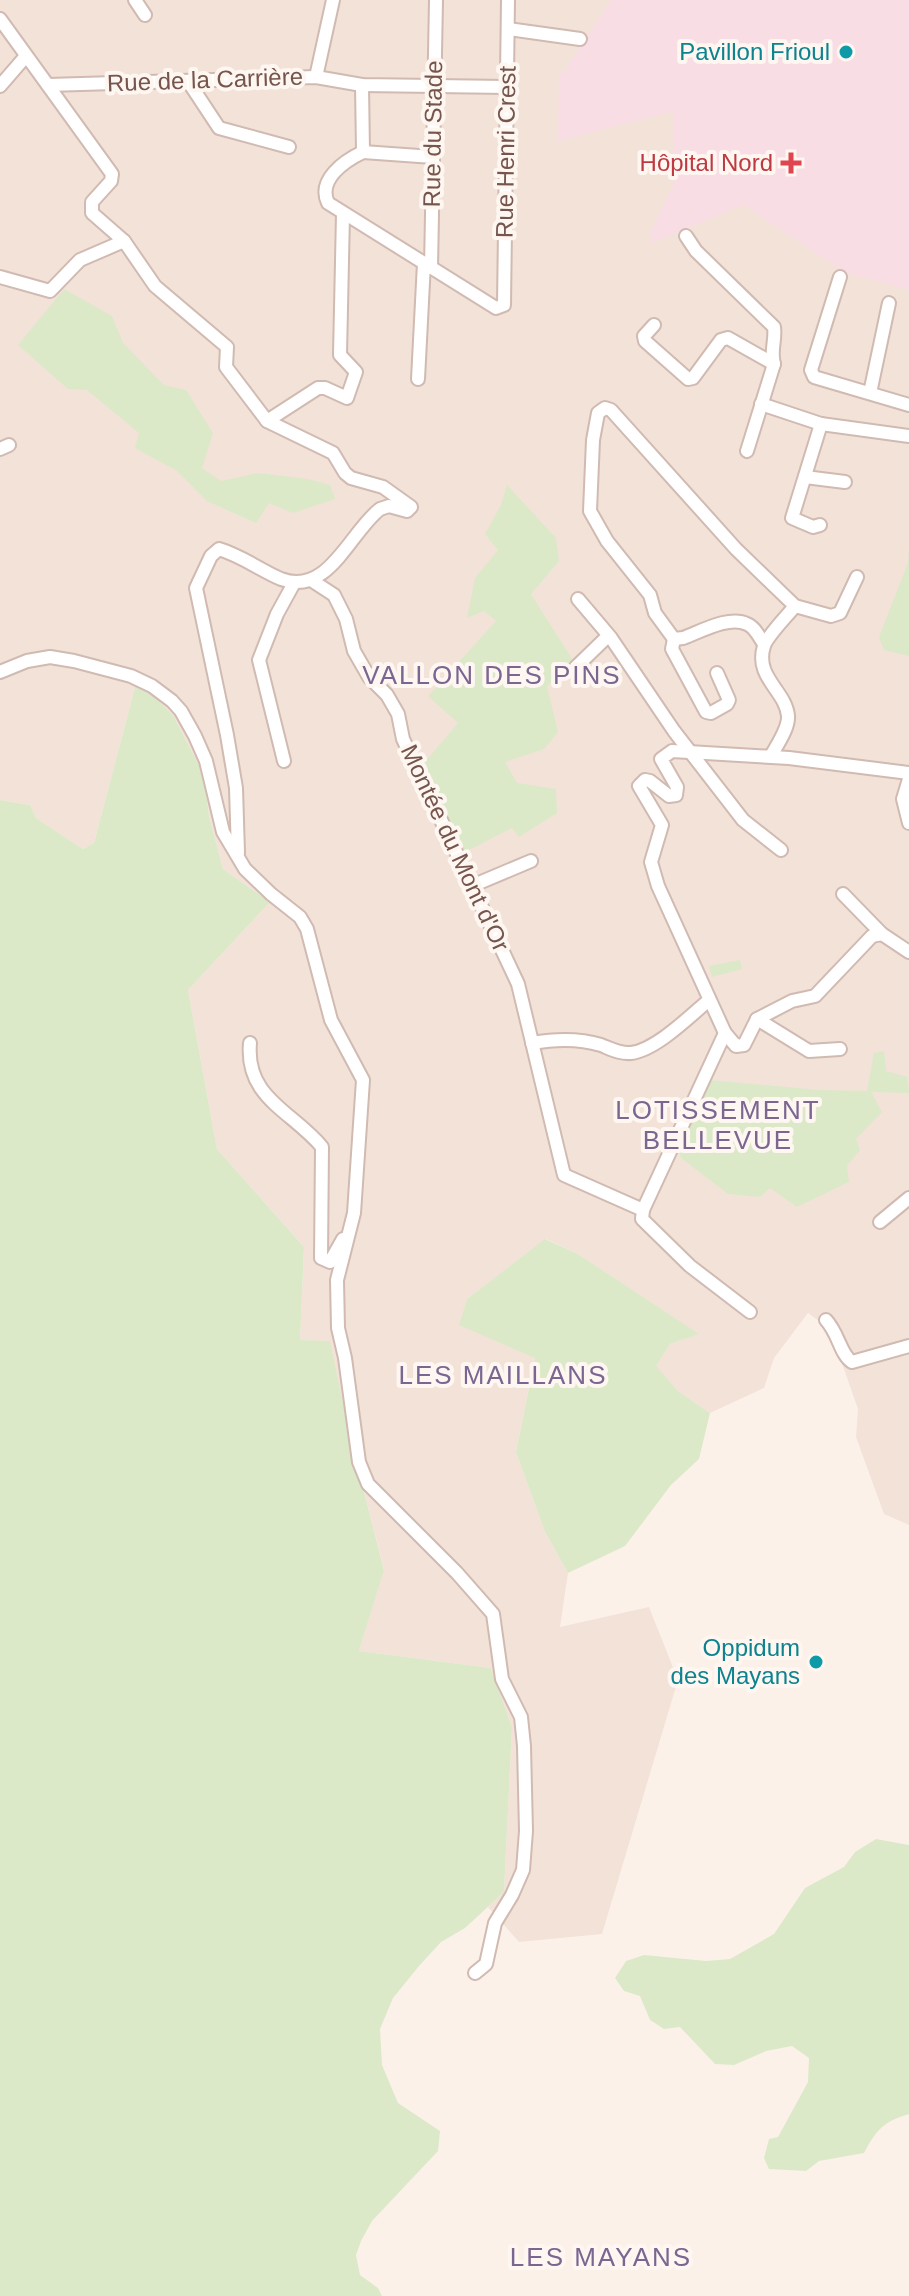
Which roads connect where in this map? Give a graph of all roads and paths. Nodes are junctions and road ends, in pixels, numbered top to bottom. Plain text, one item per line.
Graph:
1 (135, 0) edge
2 (333, 0) edge
3 (436, 0) edge
4 (508, 0) edge
5 (145, 15) dead end
6 (0, 19) edge
7 (508, 29) junction
8 (580, 39) dead end
9 (26, 56) junction
10 (316, 77) junction
11 (188, 81) junction
12 (48, 85) junction
13 (362, 85) junction
14 (434, 85) junction
15 (0, 86) edge
16 (507, 87) junction
17 (289, 147) dead end
18 (363, 152) junction
19 (433, 157) junction
20 (343, 214) junction
21 (686, 236) dead end
22 (124, 241) junction
23 (427, 266) junction
24 (0, 277) edge
25 (840, 277) dead end
26 (889, 303) dead end
27 (654, 325) dead end
28 (774, 364) junction
29 (418, 379) dead end
30 (870, 393) junction
31 (761, 404) junction
32 (909, 405) edge
33 (267, 421) junction
34 (821, 424) junction
35 (909, 436) edge
36 (747, 451) dead end
37 (805, 477) junction
38 (845, 482) dead end
39 (820, 525) dead end
40 (857, 577) dead end
41 (311, 580) junction
42 (294, 583) junction
43 (578, 599) dead end
44 (795, 606) junction
45 (608, 636) junction
46 (674, 639) junction
47 (764, 644) junction
48 (0, 672) edge
49 (717, 673) dead end
50 (579, 678) dead end
51 (780, 739) junction
52 (690, 751) junction
53 (771, 756) junction
54 (789, 758) junction
55 (284, 761) dead end
56 (908, 782) edge
57 (909, 823) edge
58 (781, 850) dead end
59 (239, 858) junction
60 (531, 861) dead end
61 (474, 885) junction
62 (843, 894) dead end
63 (882, 934) junction
64 (909, 952) edge
65 (709, 1000) junction
66 (757, 1019) junction
67 (725, 1033) junction
68 (250, 1043) dead end
69 (532, 1043) junction
70 (840, 1049) dead end
71 (909, 1198) edge
72 (355, 1200) junction
73 (643, 1210) junction
74 (880, 1222) dead end
75 (750, 1312) dead end
76 (826, 1320) dead end
77 (909, 1346) edge
78 (475, 1973) dead end

1 - 5 street
2 - 10 street
3 - 14 street, Rue du Stade
4 - 7 street, Rue Henri Crest
6 - 9 street
7 - 8 street
7 - 16 street, Rue Henri Crest
9 - 12 street
9 - 15 street
10 - 11 street, Rue de la Carrière
10 - 13 street, Rue de la Carrière
11 - 12 street, Rue de la Carrière
11 - 17 street
12 - 22 street
13 - 14 street, Rue de la Carrière
13 - 18 street
14 - 16 street, Rue de la Carrière
14 - 19 street, Rue du Stade
16 - 23 street, Rue Henri Crest
18 - 19 street
18 - 20 street
19 - 23 street, Rue du Stade
20 - 23 street
20 - 33 street
21 - 28 street
22 - 24 street
22 - 33 street
23 - 29 street, Rue du Stade
25 - 30 street
26 - 30 street
27 - 28 street
28 - 31 street
30 - 32 street
31 - 34 street
31 - 36 street
33 - 41 street
34 - 35 street
34 - 37 street
37 - 38 street
37 - 39 street
40 - 44 street
41 - 42 street
41 - 61 street, Montée du Mont d'Or
42 - 55 street
42 - 59 street
43 - 45 street
44 - 46 street
44 - 47 street
45 - 50 street
45 - 52 street
46 - 47 street
46 - 49 street
47 - 51 street
48 - 59 street
51 - 53 street
51 - 54 street
52 - 53 street
52 - 58 street
52 - 65 street
53 - 54 street
54 - 56 street
56 - 57 street
59 - 72 street
60 - 61 street
61 - 69 street, Montée du Mont d'Or
62 - 63 street
63 - 64 street
63 - 66 street
65 - 67 street
65 - 69 street
66 - 67 street
66 - 70 street
67 - 73 street
68 - 72 street
69 - 73 street, Montée du Mont d'Or
71 - 74 street
72 - 78 street
73 - 75 street
76 - 77 street

